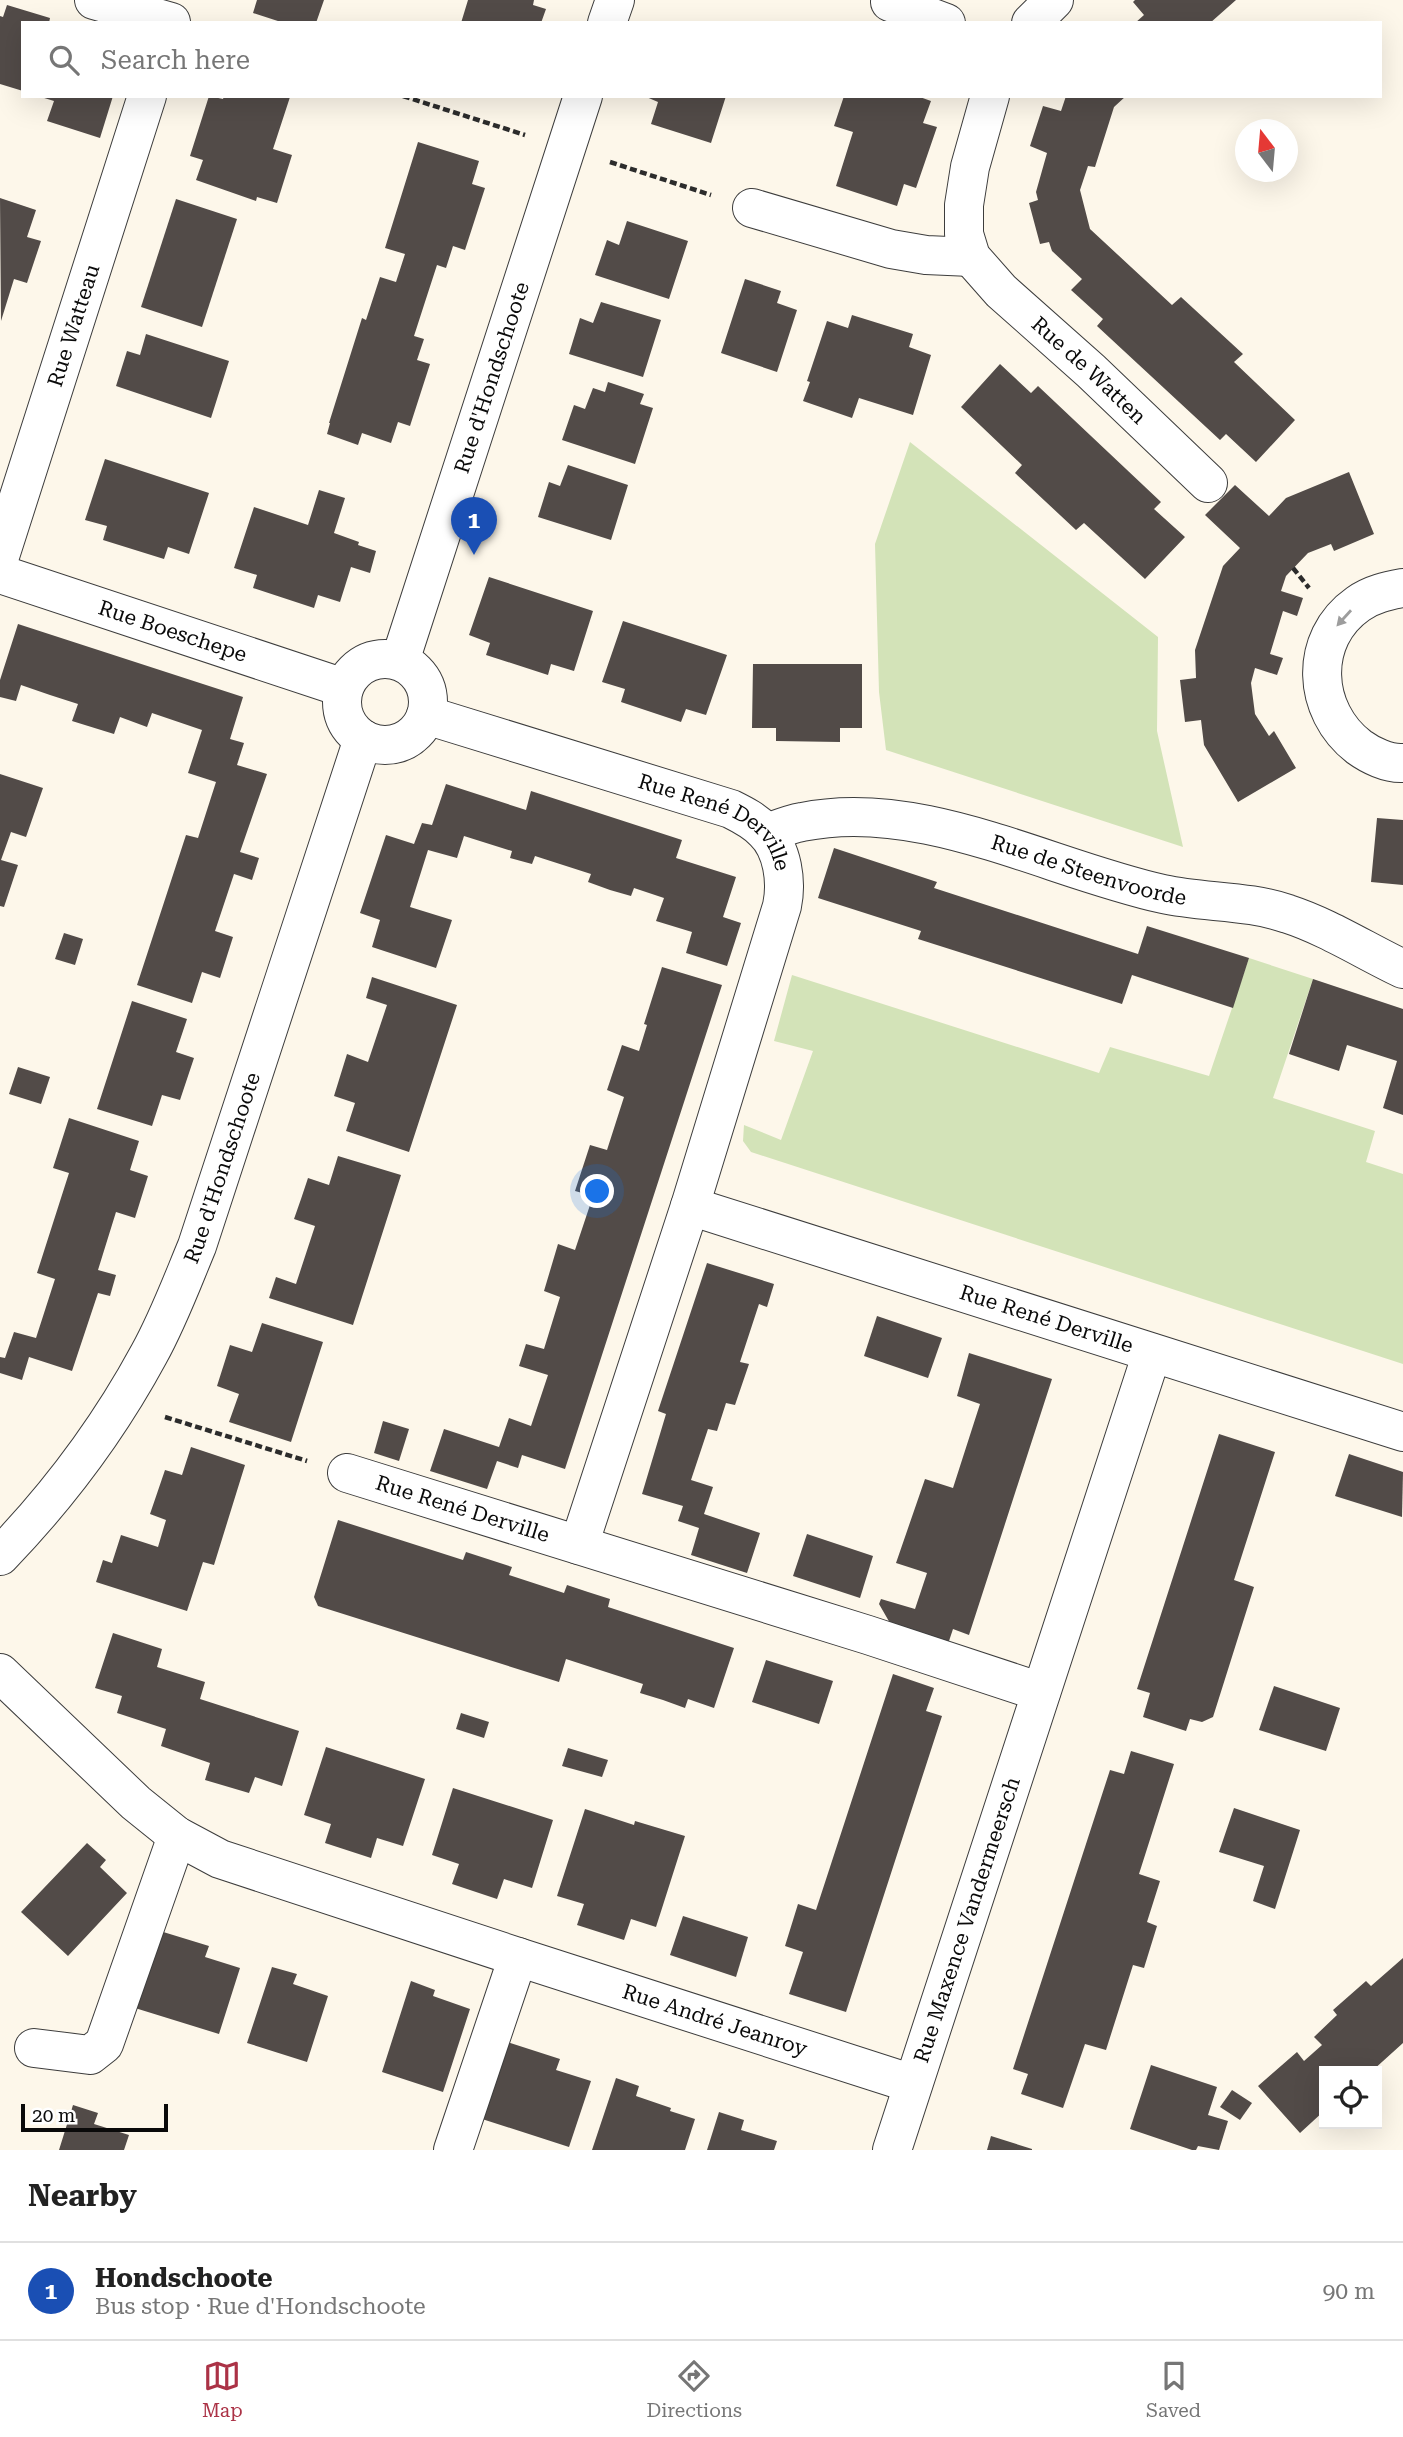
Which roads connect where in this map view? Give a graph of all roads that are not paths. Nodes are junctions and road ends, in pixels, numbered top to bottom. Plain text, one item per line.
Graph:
1 (94, 0) edge
2 (178, 0) edge
3 (615, 0) edge
4 (1054, 0) edge
5 (890, 2) dead end
6 (164, 21) edge
7 (172, 21) edge
8 (608, 21) edge
9 (941, 21) edge
10 (1033, 21) edge
11 (146, 98) edge
12 (582, 98) edge
13 (989, 98) edge
14 (752, 208) dead end
15 (971, 257) junction
16 (1208, 483) dead end
17 (0, 556) edge
18 (0, 574) edge
19 (1403, 588) edge
20 (400, 661) junction
21 (344, 688) junction
22 (426, 715) junction
23 (363, 739) junction
24 (1403, 763) edge
25 (767, 833) junction
26 (1403, 969) edge
27 (690, 1206) junction
28 (1152, 1353) junction
29 (1403, 1432) edge
30 (347, 1472) road end
31 (8, 1536) edge
32 (579, 1545) junction
33 (0, 1673) edge
34 (1041, 1692) junction
35 (177, 1836) junction
36 (518, 1958) junction
37 (34, 2048) dead end
38 (913, 2084) junction
39 (453, 2150) edge
40 (892, 2150) edge

1 - 6 street
2 - 7 street
3 - 8 street
4 - 10 street
5 - 9 street
11 - 17 street, Rue Watteau
12 - 20 street, Rue d'Hondschoote
13 - 15 street, Rue de Watten
14 - 15 street
15 - 16 street, Rue de Watten
18 - 21 street, Rue Boeschepe
19 -> 24 street
20 - 21 street
20 - 22 street
21 - 23 street
22 - 23 street
22 - 25 street, Rue René Derville
23 - 31 street, Rue d'Hondschoote
25 - 26 street, Rue de Steenvoorde
25 - 27 street, Rue René Derville
27 - 28 street, Rue René Derville
27 - 32 street, Rue René Derville
28 - 29 street, Rue René Derville
28 - 34 street, Rue Maxence Vandermeersch
30 - 32 street, Rue René Derville
32 - 34 street, Rue René Derville
33 - 35 street, Rue André Jeanroy
34 - 38 street, Rue Maxence Vandermeersch
35 - 36 street, Rue André Jeanroy
35 - 37 street
36 - 38 street, Rue André Jeanroy
36 - 39 street
38 - 40 street, Rue Maxence Vandermeersch

